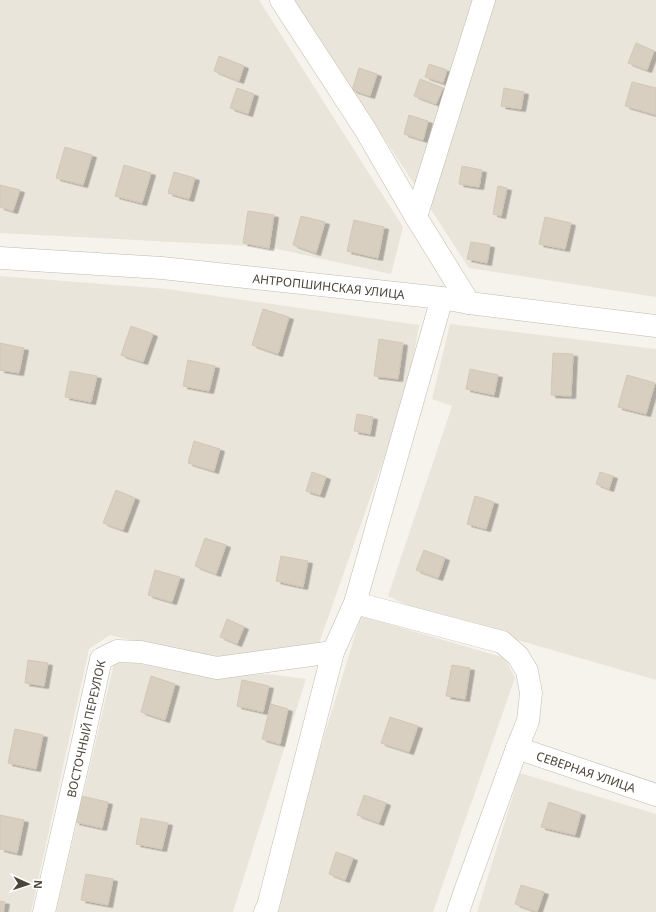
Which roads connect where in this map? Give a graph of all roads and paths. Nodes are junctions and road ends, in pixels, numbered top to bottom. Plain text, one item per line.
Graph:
1 (281, 0) edge
2 (484, 0) edge
3 (416, 217) junction
4 (0, 258) edge
5 (442, 298) junction
6 (469, 303) junction
7 (656, 326) edge
8 (355, 603) junction
9 (333, 652) junction
10 (517, 748) junction
11 (656, 795) edge
12 (44, 912) edge
13 (265, 912) edge
14 (458, 912) edge

1 - 3 street
2 - 3 street
3 - 6 street
4 - 5 street, АНТРОПШИНСКАЯ УЛИЦА
5 - 6 street, АНТРОПШИНСКАЯ УЛИЦА
5 - 8 street
6 - 7 street, АНТРОПШИНСКАЯ УЛИЦА
8 - 9 street
8 - 10 street
9 - 12 street, ВОСТОЧНЫЙ ПЕРЕУЛОК
9 - 13 street
10 - 11 street, СЕВЕРНАЯ УЛИЦА
10 - 14 street

